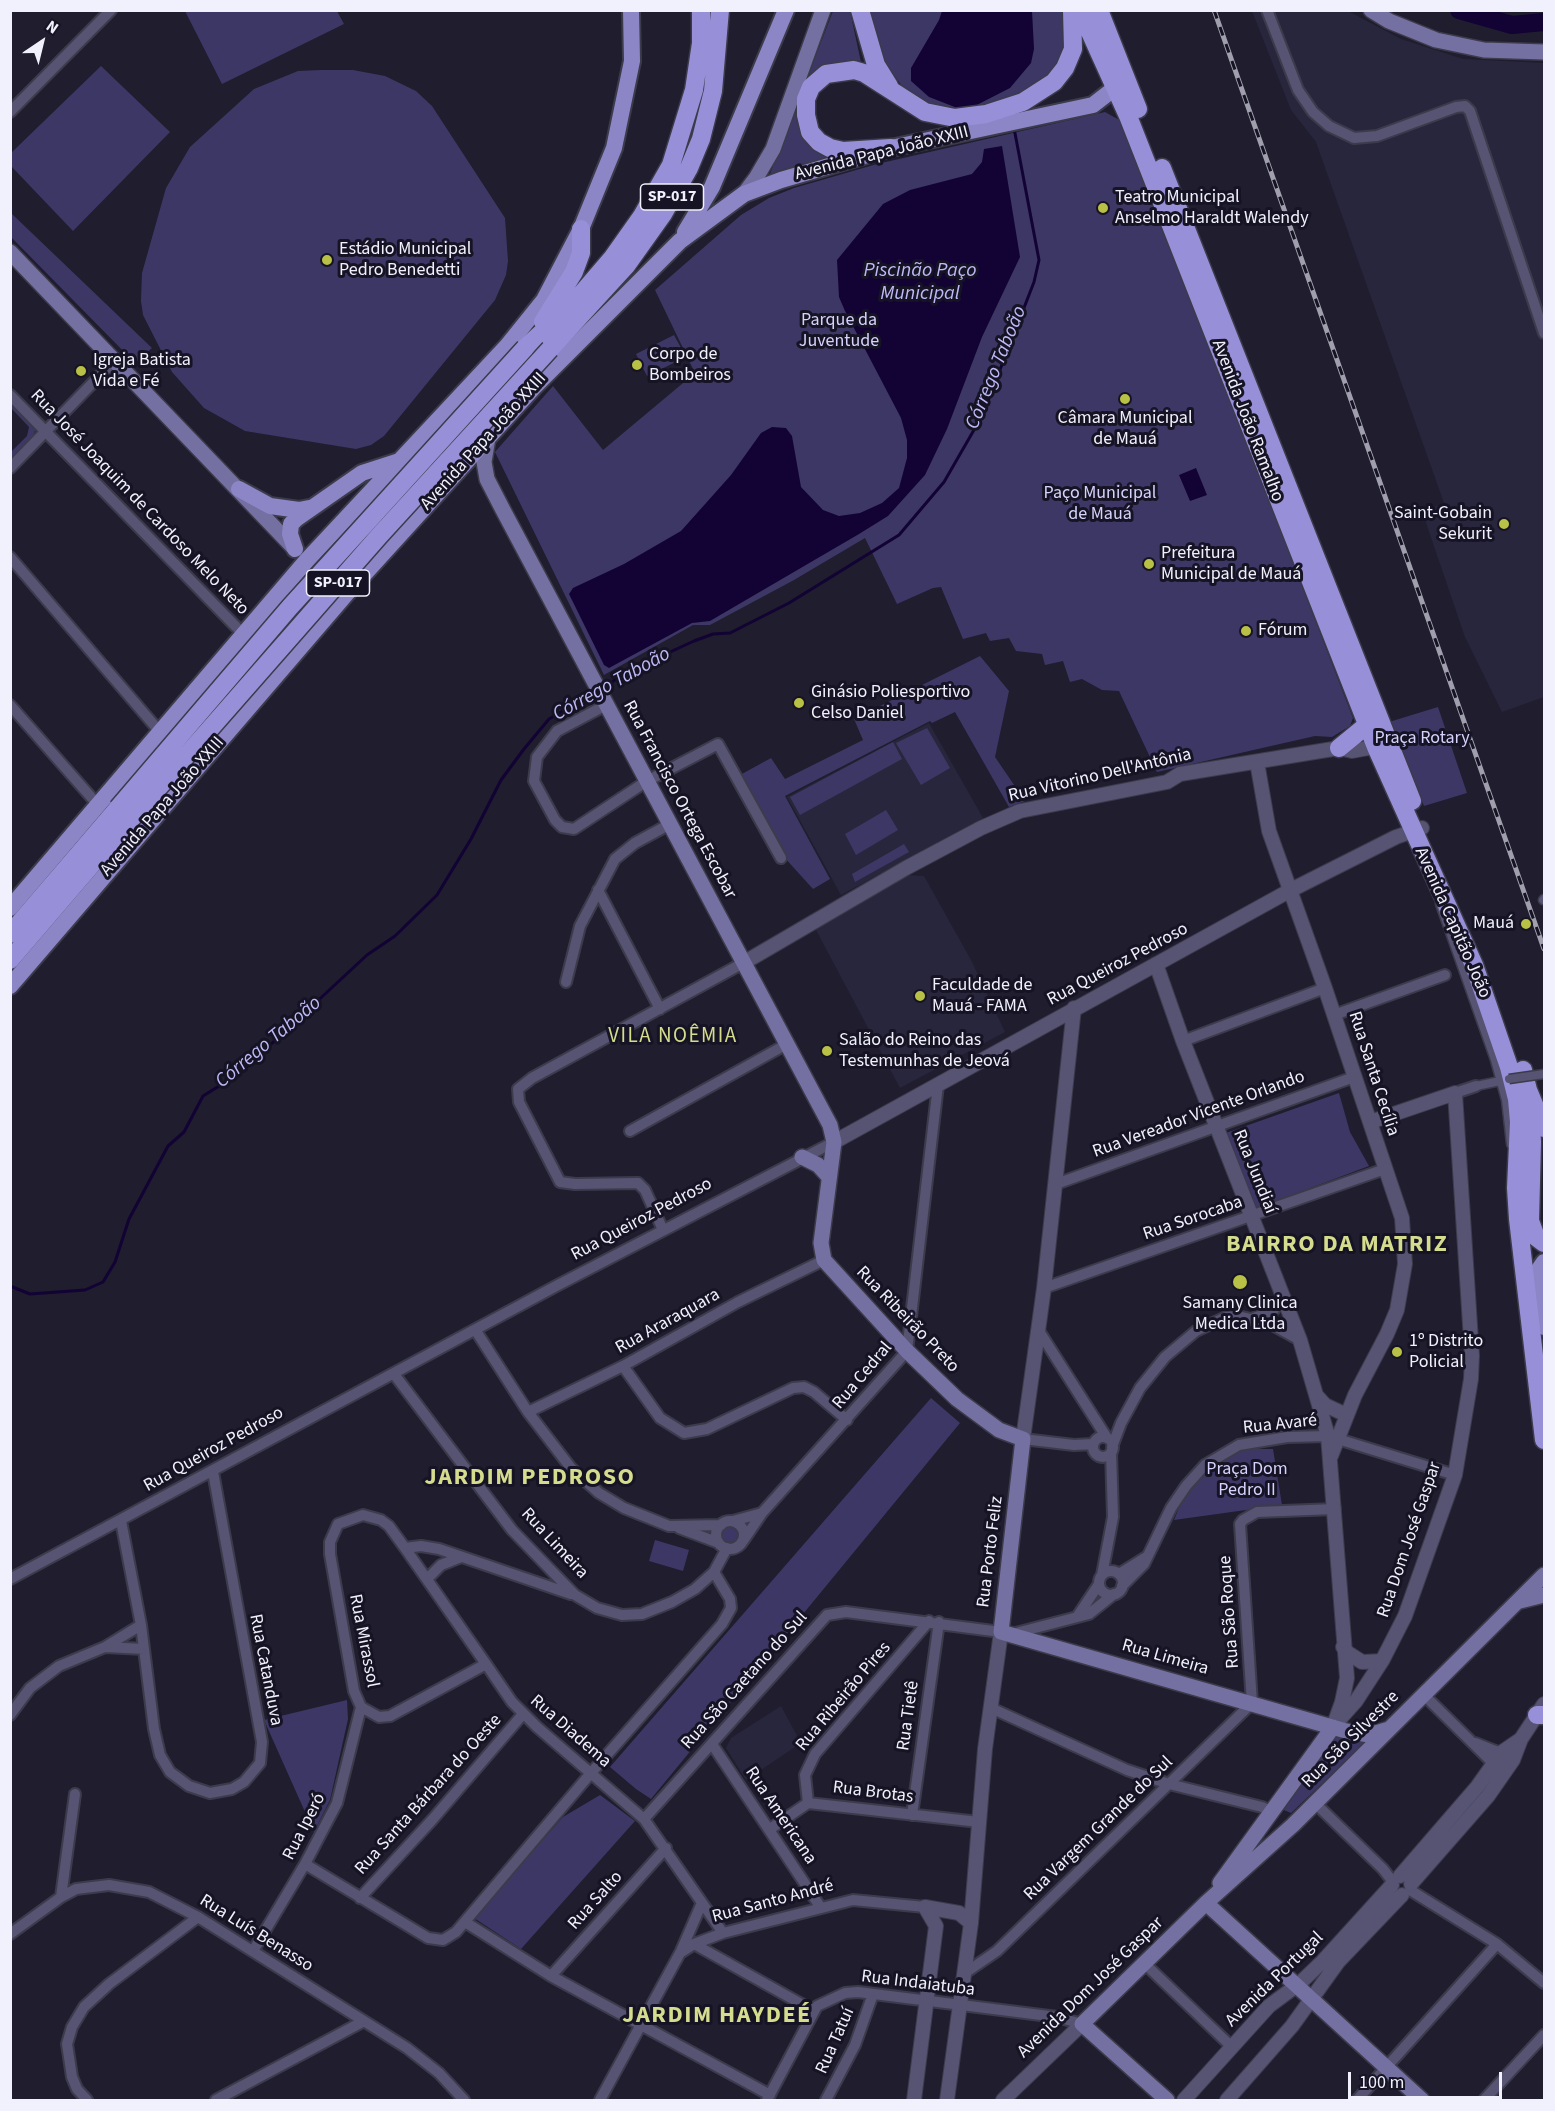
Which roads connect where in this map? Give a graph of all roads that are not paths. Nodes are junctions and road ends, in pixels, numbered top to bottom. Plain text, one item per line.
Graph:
1 (631, 10) edge
2 (639, 10) edge
3 (701, 10) edge
4 (720, 10) edge
5 (786, 10) edge
6 (823, 10) edge
7 (860, 10) edge
8 (1072, 10) edge
9 (1080, 10) edge
10 (1099, 10) edge
11 (1267, 10) edge
12 (1371, 10) edge
13 (106, 12) edge
14 (633, 52) junction
15 (1545, 52) edge
16 (1119, 77) junction
17 (894, 93) junction
18 (1093, 105) junction
19 (10, 112) edge
20 (1128, 116) junction
21 (986, 122) junction
22 (891, 148) junction
23 (744, 194) junction
24 (581, 229) junction
25 (680, 241) junction
26 (10, 252) edge
27 (1545, 333) edge
28 (525, 348) junction
29 (115, 360) junction
30 (10, 394) edge
31 (47, 431) junction
32 (488, 438) junction
33 (399, 460) junction
34 (10, 468) edge
35 (455, 474) junction
36 (487, 479) junction
37 (239, 489) junction
38 (313, 507) junction
39 (301, 554) junction
40 (10, 557) edge
41 (347, 593) junction
42 (244, 635) junction
43 (603, 700) junction
44 (11, 706) edge
45 (1367, 725) junction
46 (160, 732) junction
47 (1383, 746) junction
48 (1339, 748) junction
49 (1257, 762) junction
50 (647, 781) junction
51 (98, 805) junction
52 (124, 814) junction
53 (670, 824) junction
54 (1418, 830) junction
55 (781, 858) dead end
56 (1437, 886) junction
57 (598, 890) junction
58 (1289, 891) junction
59 (10, 908) edge
60 (10, 934) edge
61 (10, 960) edge
62 (745, 962) junction
63 (1156, 964) junction
64 (1462, 969) junction
65 (1445, 975) joint
66 (566, 982) dead end
67 (10, 986) edge
68 (1325, 988) junction
69 (1074, 1008) junction
70 (660, 1009) junction
71 (1334, 1015) junction
72 (1183, 1041) junction
73 (787, 1044) junction
74 (1545, 1074) edge
75 (1354, 1077) junction
76 (1505, 1080) junction
77 (938, 1085) junction
78 (1476, 1086) joint
79 (1528, 1090) junction
80 (1455, 1093) junction
81 (1370, 1122) junction
82 (1216, 1125) junction
83 (1545, 1128) edge
84 (630, 1131) dead end
85 (834, 1142) junction
86 (802, 1157) junction
87 (1385, 1169) junction
88 (829, 1177) junction
89 (1056, 1184) junction
90 (1516, 1188) junction
91 (1252, 1215) junction
92 (663, 1230) junction
93 (1545, 1243) edge
94 (824, 1260) junction
95 (1545, 1262) edge
96 (1545, 1283) edge
97 (1044, 1288) junction
98 (1526, 1288) junction
99 (1283, 1296) junction
100 (1254, 1318) junction
101 (1545, 1327) edge
102 (476, 1331) junction
103 (1039, 1331) junction
104 (1300, 1340) junction
105 (907, 1351) junction
106 (623, 1366) junction
107 (394, 1374) junction
108 (1314, 1394) junction
109 (1354, 1395) junction
110 (1541, 1396) edge
111 (528, 1412) junction
112 (1340, 1412) junction
113 (1093, 1414) junction
114 (847, 1420) junction
115 (1333, 1437) junction
116 (1023, 1439) junction
117 (1545, 1440) edge
118 (1110, 1446) junction
119 (1095, 1449) junction
120 (213, 1472) junction
121 (1455, 1475) junction
122 (1113, 1479) junction
123 (1335, 1509) junction
124 (762, 1513) junction
125 (121, 1521) junction
126 (733, 1521) junction
127 (721, 1525) junction
128 (678, 1528) junction
129 (743, 1541) junction
130 (723, 1546) junction
131 (405, 1548) junction
132 (1107, 1553) junction
133 (461, 1557) junction
134 (714, 1572) junction
135 (1545, 1575) edge
136 (10, 1579) edge
137 (427, 1580) junction
138 (1101, 1580) junction
139 (1118, 1581) junction
140 (575, 1595) junction
141 (1545, 1595) edge
142 (1520, 1601) junction
143 (1077, 1617) junction
144 (934, 1622) junction
145 (141, 1625) junction
146 (1005, 1633) junction
147 (105, 1647) junction
148 (1343, 1647) junction
149 (144, 1649) junction
150 (1382, 1661) junction
151 (486, 1664) junction
152 (1424, 1695) junction
153 (1252, 1703) junction
154 (361, 1707) junction
155 (991, 1708) junction
156 (1542, 1712) edge
157 (523, 1714) junction
158 (10, 1715) edge
159 (1333, 1727) junction
160 (1369, 1742) junction
161 (1475, 1743) junction
162 (712, 1744) junction
163 (1508, 1756) junction
164 (1499, 1769) junction
165 (591, 1773) junction
166 (1168, 1784) junction
167 (75, 1794) dead end
168 (808, 1803) junction
169 (1315, 1803) junction
170 (1270, 1811) junction
171 (912, 1815) junction
172 (644, 1819) junction
173 (979, 1822) junction
174 (1293, 1824) junction
175 (770, 1829) junction
176 (666, 1848) junction
177 (305, 1864) junction
178 (1401, 1884) junction
179 (61, 1897) junction
180 (973, 1897) junction
181 (360, 1898) junction
182 (1206, 1903) junction
183 (701, 1905) junction
184 (925, 1907) junction
185 (821, 1908) junction
186 (956, 1912) junction
187 (198, 1917) junction
188 (465, 1922) junction
189 (971, 1923) junction
190 (936, 1926) junction
191 (723, 1933) junction
192 (10, 1934) edge
193 (694, 1944) junction
194 (1497, 1944) junction
195 (252, 1951) junction
196 (680, 1953) junction
197 (1144, 1962) junction
198 (965, 1973) junction
199 (551, 1976) junction
200 (1545, 1983) edge
201 (1295, 1987) junction
202 (873, 1994) junction
203 (926, 2000) junction
204 (1309, 2000) junction
205 (961, 2005) junction
206 (814, 2011) junction
207 (364, 2021) junction
208 (1082, 2024) junction
209 (641, 2026) junction
210 (1545, 2036) edge
211 (1232, 2047) junction
212 (1387, 2068) junction
213 (769, 2098) edge
214 (87, 2100) edge
215 (216, 2100) edge
216 (464, 2100) edge
217 (600, 2100) edge
218 (826, 2100) edge
219 (914, 2100) edge
220 (947, 2100) edge
221 (1003, 2100) edge
222 (1167, 2100) edge
223 (1184, 2100) edge
224 (1227, 2100) edge
225 (1357, 2100) edge
226 (1422, 2100) edge
227 (1484, 2100) edge

1 - 14 main road
2 - 14 main road
3 - 28 highway, Avenida Papa João XXIII / SP-017
4 - 52 highway, Avenida Papa João XXIII / SP-017, bridge
5 - 25 main road
6 - 23 main road
7 - 17 highway
8 - 21 highway
9 - 16 highway, Avenida João Ramalho
10 - 16 highway, Avenida João Ramalho
11 - 27 street
12 - 15 main road
13 - 19 street
14 - 24 main road
16 - 18 main road, Avenida Papa João XXIII
16 - 20 highway, Avenida João Ramalho
16 - 47 highway, Avenida João Ramalho
17 - 21 highway
17 - 22 highway
18 - 20 main road
18 - 21 main road, Avenida Papa João XXIII
20 - 45 highway, Avenida João Ramalho
21 - 22 main road, Avenida Papa João XXIII
22 - 23 main road, Avenida Papa João XXIII
23 - 25 main road, Avenida Papa João XXIII
24 - 28 highway
24 - 33 main road
25 - 32 main road, Avenida Papa João XXIII
26 - 29 main road
28 - 52 highway, Avenida Papa João XXIII / SP-017, bridge
29 - 31 street
29 - 37 main road
30 - 31 street, Rua José Joaquim de Cardoso Melo Neto
31 - 34 street
31 - 42 street, Rua José Joaquim de Cardoso Melo Neto
32 - 35 main road, Avenida Papa João XXIII
32 - 36 main road, Rua Francisco Ortega Escobar
33 - 38 main road
33 - 39 main road
35 - 36 main road
35 - 41 main road, Avenida Papa João XXIII
36 - 43 main road, Rua Francisco Ortega Escobar
37 - 38 main road
37 - 39 main road
38 - 39 main road
39 - 41 main road
39 - 42 main road
40 - 46 street
41 - 67 main road, Avenida Papa João XXIII
42 - 46 main road
43 - 50 main road, Rua Francisco Ortega Escobar
43 - 50 street
44 - 51 street
45 - 47 highway, Avenida João Ramalho
45 - 48 highway
46 - 51 main road
47 - 48 street, Rua Vitorino Dell'Antônia
47 - 54 highway, Avenida João Ramalho
47 - 54 highway, Avenida João Ramalho
48 - 49 street, Rua Vitorino Dell'Antônia
49 - 58 street, Rua Santa Cecília
49 - 62 street, Rua Vitorino Dell'Antônia
50 - 53 main road, Rua Francisco Ortega Escobar
50 - 55 street
51 - 59 main road
52 - 60 highway, Avenida Papa João XXIII / SP-017
52 - 61 highway, Avenida Papa João XXIII / SP-017
53 - 57 street
53 - 62 main road, Rua Francisco Ortega Escobar
54 - 56 highway, Avenida Capitão João
54 - 58 street, Rua Queiroz Pedroso
54 - 79 highway, Avenida Capitão João
56 - 64 street
56 - 90 highway, Avenida Capitão João
57 - 66 street
57 - 70 street
58 - 63 street, Rua Queiroz Pedroso
58 - 68 street, Rua Santa Cecília
62 - 70 street
62 - 73 main road, Rua Francisco Ortega Escobar
63 - 69 street, Rua Queiroz Pedroso
63 - 72 street, Rua Jundiaí
64 - 65 street
64 - 76 street
65 - 71 street
68 - 71 street, Rua Santa Cecília
68 - 72 street
69 - 77 street, Rua Queiroz Pedroso
69 - 89 street, Rua Porto Feliz
70 - 92 street
71 - 75 street, Rua Santa Cecília
72 - 82 street, Rua Jundiaí
73 - 84 street
73 - 85 main road, Rua Francisco Ortega Escobar
74 - 76 street, bridge
75 - 81 street, Rua Santa Cecília
75 - 82 street, Rua Vereador Vicente Orlando
76 - 78 street
76 - 90 street
77 - 85 street, Rua Queiroz Pedroso
77 - 105 street, Rua Cedral
78 - 80 street
79 - 83 highway, Avenida Capitão João
79 - 93 highway
80 - 81 street
80 - 121 street, Rua Dom José Gaspar
81 - 87 street, Rua Santa Cecília
82 - 89 street, Rua Vereador Vicente Orlando
82 - 91 street, Rua Jundiaí
85 - 86 street, Rua Queiroz Pedroso
85 - 88 main road
86 - 88 main road
86 - 92 street, Rua Queiroz Pedroso
87 - 91 street, Rua Sorocaba
87 - 109 street, Rua Santa Cecília
88 - 94 main road
89 - 97 street, Rua Porto Feliz
90 - 98 highway, Avenida Capitão João
91 - 97 street, Rua Sorocaba
91 - 99 street, Rua Jundiaí
92 - 102 street, Rua Queiroz Pedroso
94 - 105 main road, Rua Ribeirão Preto
94 - 106 street, Rua Araraquara
95 - 98 main road
96 - 101 main road
97 - 103 street, Rua Porto Feliz
98 - 110 highway, Avenida Capitão João
99 - 100 street
99 - 104 street, Rua Jundiaí
100 - 104 street
100 - 118 street
102 - 107 street, Rua Queiroz Pedroso
102 - 111 street
103 - 113 street
103 - 116 street, Rua Porto Feliz
104 - 108 street, Rua Jundiaí
105 - 114 street, Rua Cedral
105 - 116 main road, Rua Ribeirão Preto
106 - 111 street, Rua Araraquara
106 - 114 street
107 - 120 street, Rua Queiroz Pedroso
107 - 140 street, Rua Limeira
108 - 112 street
108 - 115 street, Rua Jundiaí
109 - 112 street, Rua Santa Cecília
109 - 115 street, Rua Santa Cecília
110 - 117 highway, Avenida Capitão João
111 - 128 street
112 - 115 street, Rua Santa Cecília
113 - 118 street
113 - 119 street
114 - 124 street, Rua Cedral
115 - 121 street
115 - 123 street, Rua Jundiaí
115 - 139 street, Rua Avaré
116 - 119 street, Rua Ribeirão Preto
116 - 146 main road, Rua Porto Feliz
118 - 119 street
118 - 119 street
118 - 122 street
119 - 122 street
120 - 125 street, Rua Queiroz Pedroso
120 - 149 street, Rua Catanduva
121 - 150 street, Rua Dom José Gaspar
122 - 132 street
123 - 148 street, Rua Jundiaí
123 - 153 street, Rua São Roque
124 - 126 street
124 - 129 street, Rua Cedral
125 - 136 street, Rua Queiroz Pedroso
125 - 145 street, Rua Catanduva
126 - 127 street
126 - 129 street
127 - 128 street
127 - 130 street
128 - 130 street
129 - 130 street
130 - 134 street, Rua Limeira
131 - 133 street
131 - 137 street, Rua Diadema
131 - 154 street, Rua Mirassol
132 - 138 street
132 - 139 street
133 - 137 street
133 - 140 street
134 - 140 street, Rua Limeira
134 - 165 street
135 - 142 main road, Rua São Silvestre
137 - 151 street, Rua Diadema
138 - 139 street
138 - 139 street
138 - 143 street
139 - 143 street, Rua Avaré
141 - 142 main road
142 - 152 main road, Rua São Silvestre
143 - 146 street, Rua Avaré
144 - 146 street, Rua Limeira
144 - 162 street, Rua São Caetano do Sul
144 - 168 street, Rua Ribeirão Pires
144 - 171 street, Rua Tietê
145 - 147 street
145 - 149 street, Rua Catanduva
146 - 153 main road, Rua Limeira
146 - 155 street, Rua Porto Feliz
147 - 149 street
147 - 158 street
148 - 150 street
148 - 159 street, Rua Jundiaí
150 - 159 street, Rua Dom José Gaspar
151 - 154 street, Rua Mirassol
151 - 157 street, Rua Diadema
152 - 160 main road, Rua São Silvestre
152 - 161 street
153 - 159 main road, Rua Limeira
153 - 166 street, Rua Vargem Grande do Sul
154 - 177 street, Rua Iperó
155 - 166 street
155 - 173 street, Rua Porto Feliz
156 - 163 street, Avenida Portugal
157 - 165 street, Rua Diadema
157 - 181 street, Rua Santa Bárbara do Oeste
159 - 160 main road, Rua Limeira
159 - 170 main road, Rua Dom José Gaspar
160 - 169 main road, Rua São Silvestre
161 - 163 street
161 - 164 street
162 - 172 street, Rua São Caetano do Sul
162 - 175 street, Rua Americana
163 - 164 street, Avenida Portugal
164 - 178 street, Avenida Portugal
165 - 172 street, Rua Diadema
165 - 188 street
166 - 170 street
166 - 198 street, Rua Vargem Grande do Sul
167 - 179 street
168 - 171 street, Rua Brotas
168 - 175 street, Rua Brotas
169 - 174 main road, Rua São Silvestre
169 - 178 street
170 - 174 main road
170 - 182 main road, Rua Dom José Gaspar
171 - 173 street, Rua Brotas
172 - 176 street, Rua Diadema
173 - 180 street, Rua Porto Feliz
174 - 182 main road, Rua São Silvestre
175 - 185 street, Rua Americana
176 - 183 street, Rua Diadema
176 - 199 street, Rua Salto
177 - 181 street
177 - 195 street, Rua Iperó
178 - 194 street
178 - 201 street, Avenida Portugal
178 - 204 street, Avenida Portugal
179 - 187 street, Rua Luís Benasso
179 - 192 street, Rua Luís Benasso
180 - 186 street
180 - 189 street, Rua Porto Feliz
181 - 188 street
182 - 197 main road, Avenida Dom José Gaspar
182 - 201 main road
183 - 191 street, Rua Diadema
183 - 196 street
184 - 185 street, Rua Santo André
184 - 186 street, Rua Santo André
184 - 190 street
185 - 191 street, Rua Santo André
186 - 189 street
186 - 190 street
187 - 195 street, Rua Luís Benasso
187 - 214 street
188 - 199 street
189 - 198 street, Rua Porto Feliz
190 - 203 street
191 - 193 street, Rua Santo André
193 - 196 street, Rua Santo André
193 - 206 street
194 - 200 street
194 - 212 street
195 - 207 street, Rua Luís Benasso
196 - 209 street, Rua Santo André
197 - 208 main road, Avenida Dom José Gaspar
197 - 211 street
198 - 205 street, Rua Porto Feliz
199 - 209 street
201 - 204 main road
201 - 211 street, Avenida Portugal
202 - 203 street, Rua Indaiatuba
202 - 206 street, Rua Indaiatuba
202 - 218 street, Rua Tatuí
203 - 205 street, Rua Indaiatuba
203 - 219 street
204 - 212 main road
204 - 224 street, Avenida Portugal
205 - 208 street, Rua Indaiatuba
205 - 220 street, Rua Porto Feliz
206 - 213 street, Rua Indaiatuba
207 - 215 street
207 - 216 street, Rua Luís Benasso
208 - 221 street, Avenida Dom José Gaspar
208 - 222 main road
209 - 213 street
209 - 217 street, Rua Santo André
210 - 227 street
211 - 223 street, Avenida Portugal
212 - 225 street
212 - 226 main road

